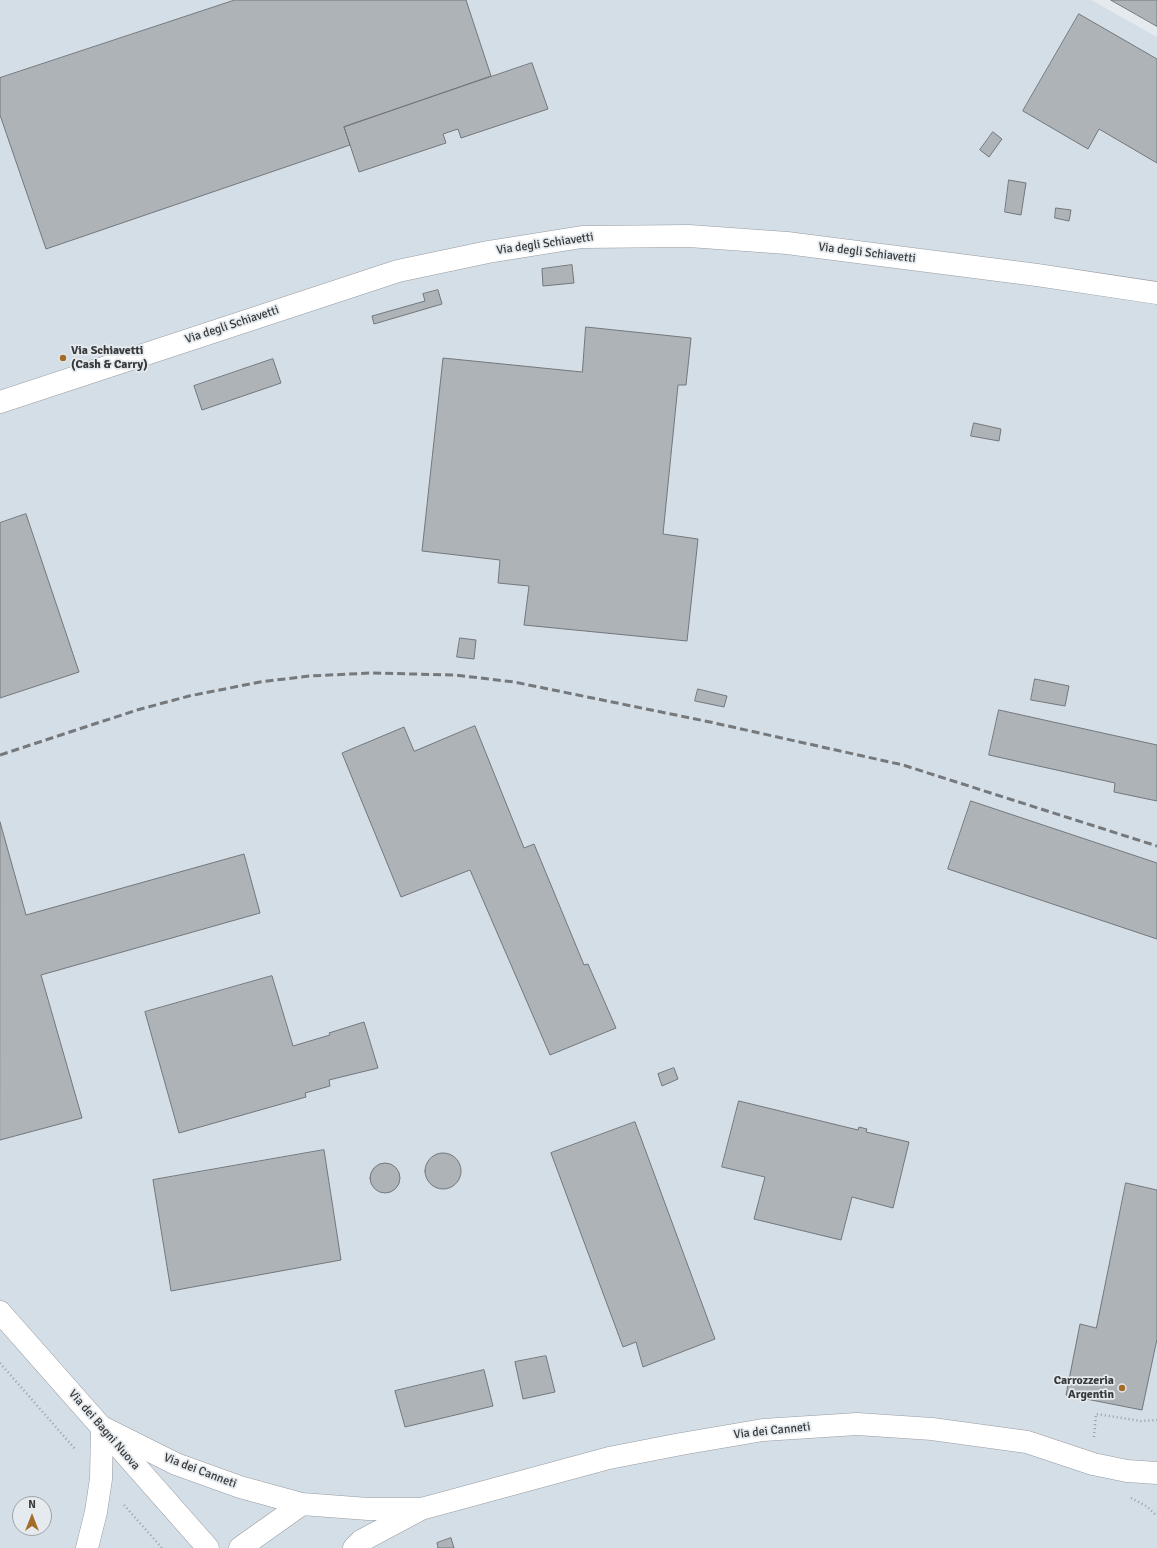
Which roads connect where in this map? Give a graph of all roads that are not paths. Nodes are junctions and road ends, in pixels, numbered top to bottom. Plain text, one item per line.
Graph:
1 (1157, 293) edge
2 (0, 402) edge
3 (0, 1312) edge
4 (102, 1427) junction
5 (1128, 1471) junction
6 (1157, 1473) edge
7 (1157, 1483) edge
8 (302, 1504) junction
9 (421, 1509) junction
10 (357, 1544) edge
11 (87, 1548) edge
12 (208, 1548) edge
13 (240, 1548) edge
14 (335, 1548) edge

1 - 2 street, Via degli Schiavetti
3 - 4 street, Via dei Bagni Nuova
4 - 8 street, Via dei Canneti
4 - 11 street
4 - 12 street, Via dei Bagni Nuova
5 - 6 street, Via dei Canneti
5 - 7 street, Via dei Canneti
5 - 9 street, Via dei Canneti
8 - 9 street, Via dei Canneti
8 - 13 street
9 - 10 street, Via dei Canneti
10 - 14 street, Via dei Canneti

